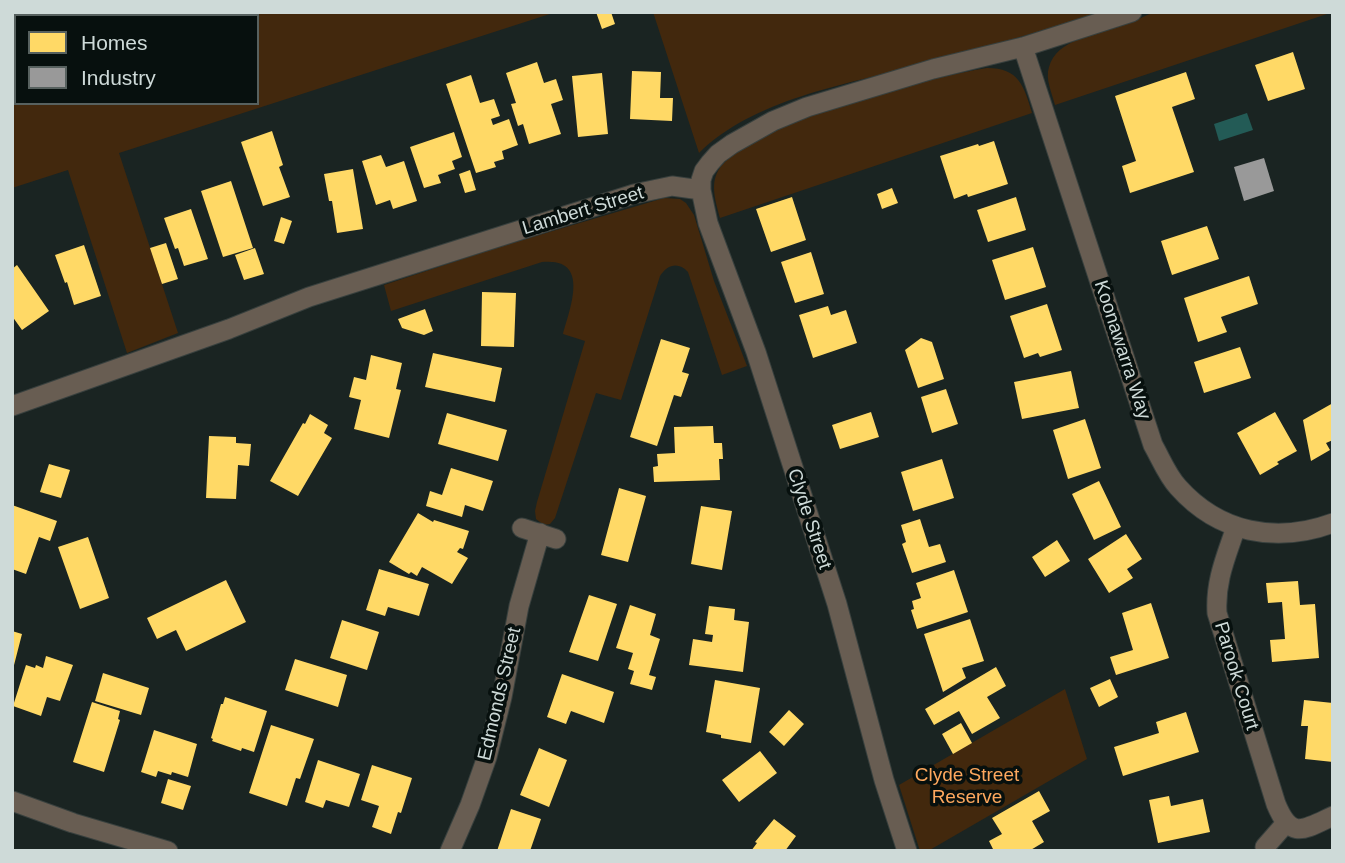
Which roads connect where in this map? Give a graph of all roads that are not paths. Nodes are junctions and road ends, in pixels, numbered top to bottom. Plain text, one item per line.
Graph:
1 (1132, 12) edge
2 (1023, 47) junction
3 (701, 190) junction
4 (12, 406) edge
5 (1333, 523) edge
6 (1236, 527) junction
7 (539, 533) dead end
8 (12, 801) edge
9 (1333, 816) edge
10 (1286, 822) junction
11 (1265, 847) dead end
12 (168, 851) edge
13 (450, 851) edge
14 (907, 851) edge

1 - 2 street
2 - 3 street
2 - 6 street, Koonawarra Way
3 - 4 street, Lambert Street
3 - 14 street, Clyde Street
5 - 6 street, Koonawarra Way
6 - 10 street, Parook Court
7 - 13 street, Edmonds Street
8 - 12 street
9 - 10 street
10 - 11 street

